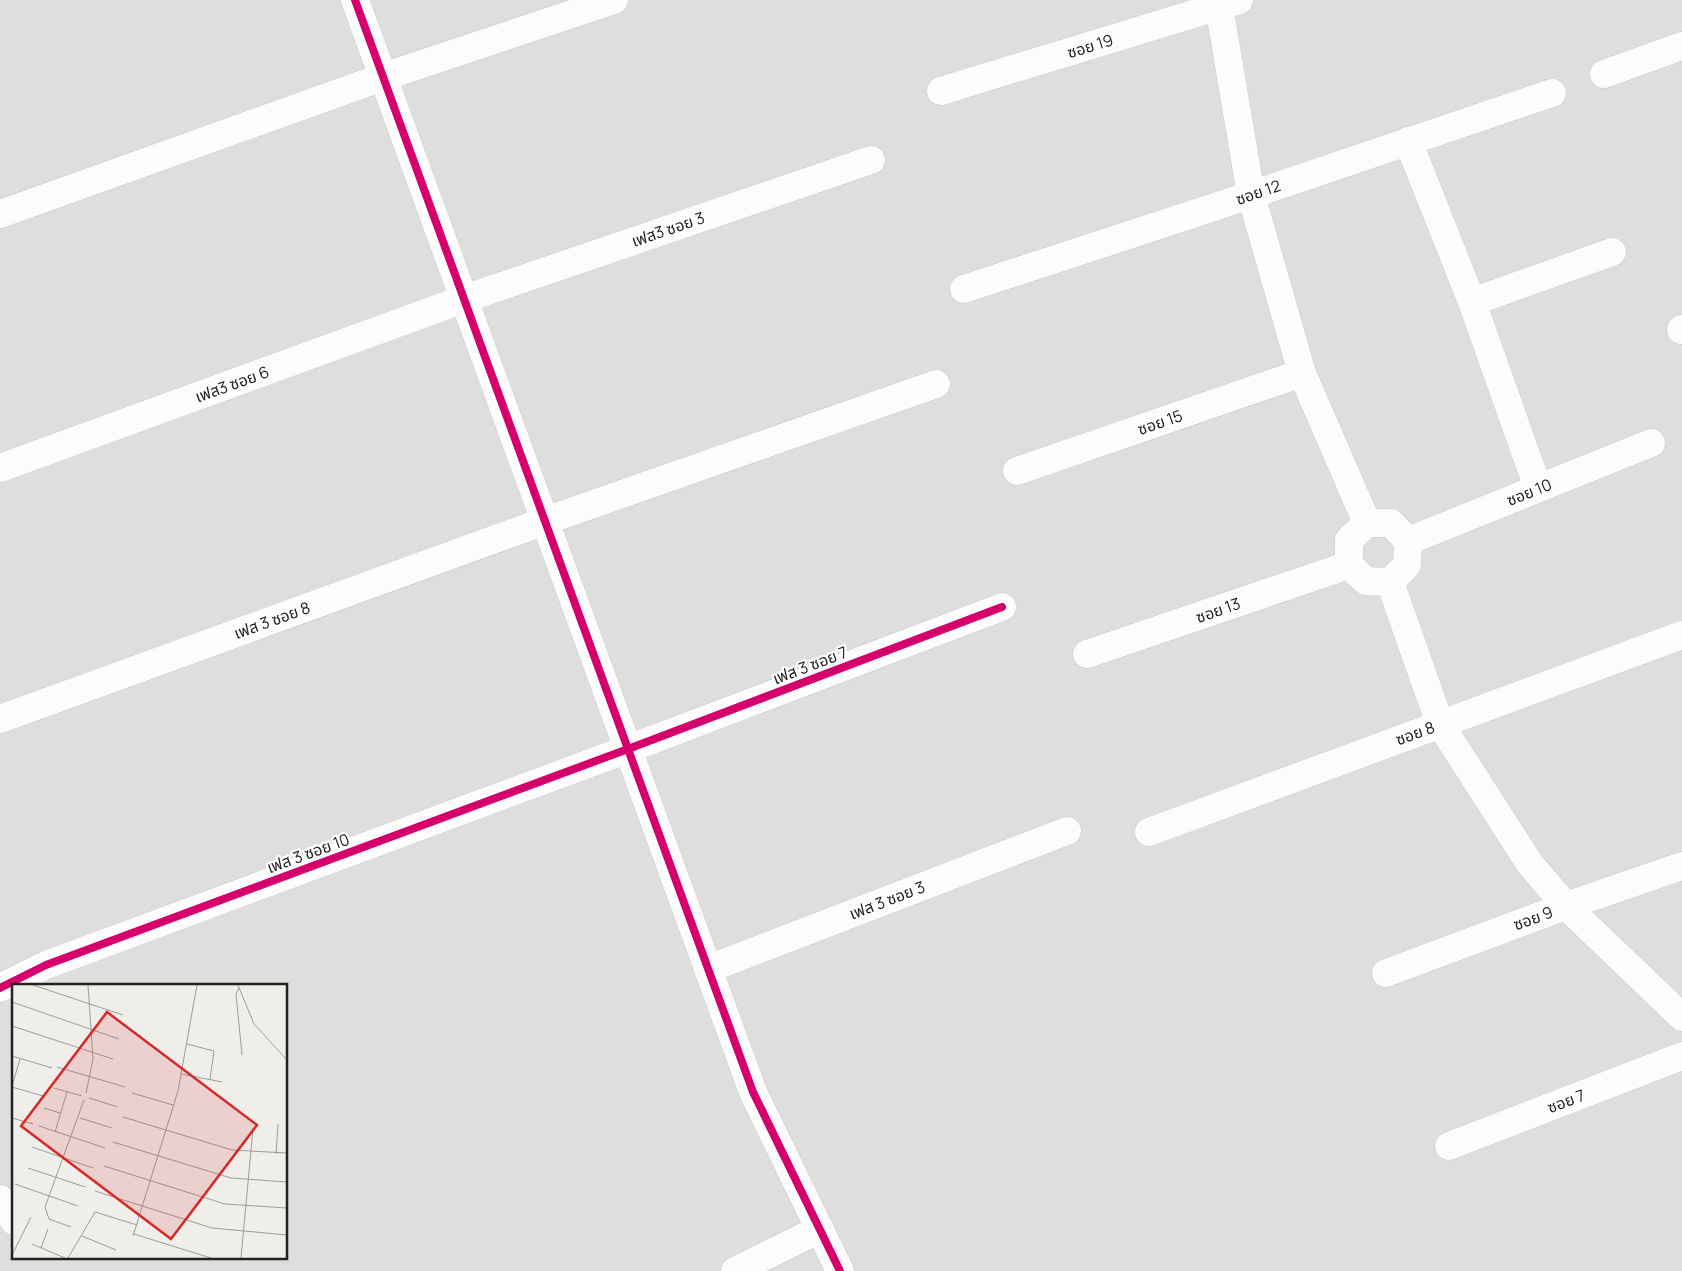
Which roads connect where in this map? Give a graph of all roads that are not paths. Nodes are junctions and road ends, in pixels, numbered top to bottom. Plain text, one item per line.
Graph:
1 (355, 0) edge
2 (614, 0) edge
3 (1225, 2) edge
4 (1682, 46) edge
5 (1604, 74) dead end
6 (383, 77) junction
7 (941, 91) dead end
8 (1552, 92) dead end
9 (1408, 141) junction
10 (871, 160) dead end
11 (1251, 195) junction
12 (0, 214) edge
13 (1612, 252) dead end
14 (964, 289) dead end
15 (464, 299) junction
16 (1472, 302) junction
17 (1302, 373) junction
18 (936, 384) dead end
19 (1651, 443) dead end
20 (0, 468) edge
21 (1016, 471) dead end
22 (1538, 488) junction
23 (545, 521) junction
24 (1366, 523) junction
25 (1408, 540) junction
26 (1349, 565) junction
27 (1390, 582) junction
28 (1002, 607) dead end
29 (1682, 635) edge
30 (1087, 654) dead end
31 (0, 719) edge
32 (1440, 724) junction
33 (628, 749) junction
34 (1067, 831) dead end
35 (1149, 832) dead end
36 (1682, 866) edge
37 (1566, 906) junction
38 (708, 969) junction
39 (1386, 973) dead end
40 (0, 988) edge
41 (1682, 1016) edge
42 (1682, 1056) edge
43 (1449, 1146) dead end
44 (0, 1199) edge
45 (12, 1218) edge
46 (820, 1229) junction
47 (735, 1271) edge
48 (840, 1271) edge

1 - 6 street
2 - 6 street
3 - 7 street, ซอย 19
3 - 11 street
4 - 5 street
6 - 12 street
6 - 15 street
8 - 9 street, ซอย 12
9 - 11 street, ซอย 12
9 - 16 street
10 - 15 street, เฟส3 ซอย 3
11 - 14 street, ซอย 12
11 - 17 street
13 - 16 street
15 - 20 street, เฟส3 ซอย 6
15 - 23 street
16 - 22 street
17 - 21 street, ซอย 15
17 - 24 street
18 - 23 street, เฟส 3 ซอย 8
19 - 22 street, ซอย 10
22 - 25 street, ซอย 10
23 - 31 street, เฟส 3 ซอย 8
23 - 33 street
24 - 25 street
24 - 26 street
25 - 27 street
26 - 27 street
26 - 30 street, ซอย 13
27 - 32 street
28 - 33 street, เฟส 3 ซอย 7
29 - 32 street, ซอย 8
32 - 35 street, ซอย 8
32 - 37 street
33 - 38 street
33 - 40 street, เฟส 3 ซอย 10
34 - 38 street, เฟส 3 ซอย 3
36 - 37 street, ซอย 9
37 - 39 street, ซอย 9
37 - 41 street
38 - 46 street
42 - 43 street, ซอย 7
44 - 45 street
46 - 47 street
46 - 48 street

